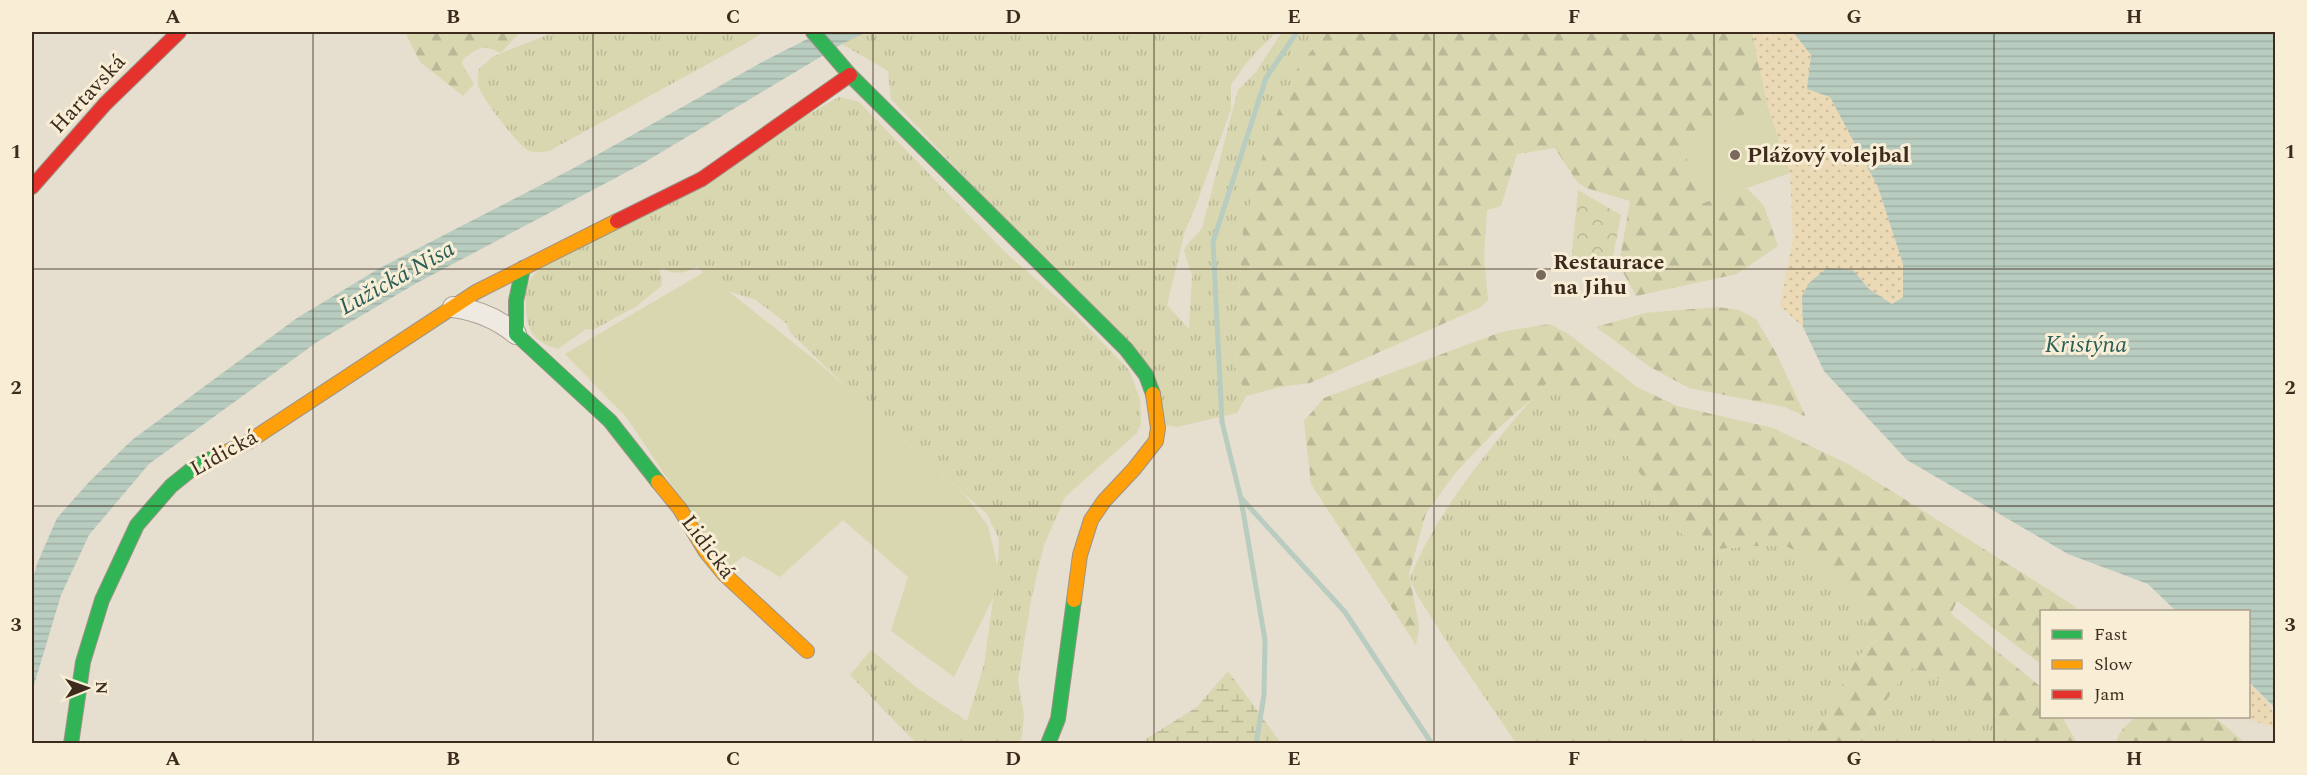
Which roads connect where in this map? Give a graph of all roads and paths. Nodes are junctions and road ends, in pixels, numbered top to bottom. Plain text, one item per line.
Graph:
1 (179, 32) edge
2 (813, 32) edge
3 (846, 71) junction
4 (32, 187) edge
5 (523, 268) junction
6 (453, 307) junction
7 (516, 334) junction
8 (807, 651) dead end
9 (71, 744) edge
10 (1048, 744) edge

1 - 4 street, Hartavská
2 - 3 street
3 - 5 street, Lidická
3 - 10 street
5 - 6 street, Lidická
5 - 7 street
6 - 7 street, Lidická
6 - 9 street, Lidická
7 - 8 street, Lidická

